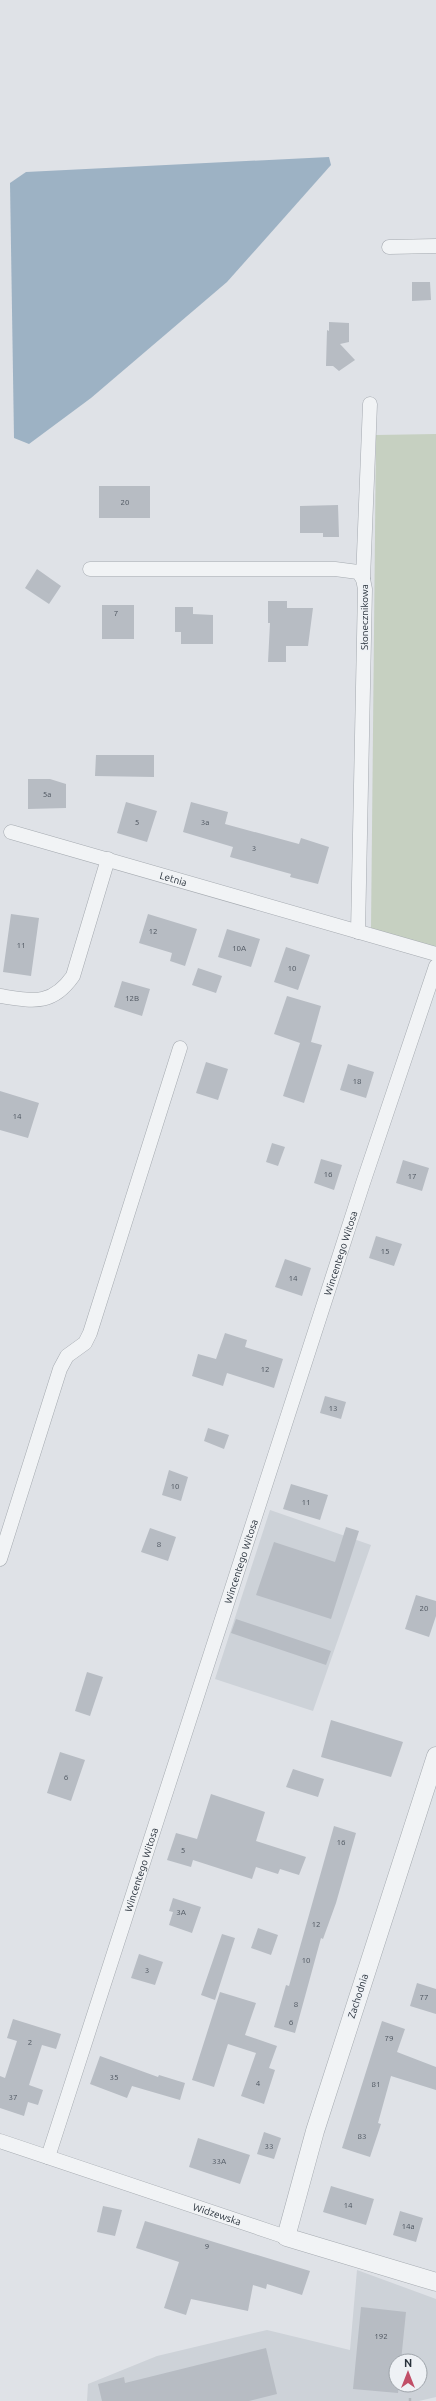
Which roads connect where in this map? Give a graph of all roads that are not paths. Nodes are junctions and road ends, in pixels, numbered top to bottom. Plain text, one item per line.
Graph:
1 (436, 246) edge
2 (389, 247) dead end
3 (370, 404) dead end
4 (90, 569) dead end
5 (364, 579) junction
6 (11, 832) dead end
7 (108, 859) junction
8 (358, 932) junction
9 (436, 954) edge
10 (436, 966) edge
11 (0, 996) edge
12 (180, 1048) dead end
13 (0, 1559) edge
14 (436, 1756) edge
15 (0, 2141) edge
16 (48, 2157) junction
17 (286, 2237) junction
18 (436, 2282) edge

1 - 2 street
3 - 5 street
4 - 5 street, Słonecznikowa
5 - 8 street, Słonecznikowa
6 - 7 street, Letnia
7 - 8 street, Letnia
7 - 11 street
8 - 9 street, Letnia
10 - 16 street, Wincentego Witosa
12 - 13 street
14 - 17 street, Zachodnia
15 - 16 street, Widzewska
16 - 17 street, Widzewska
17 - 18 street, Widzewska

